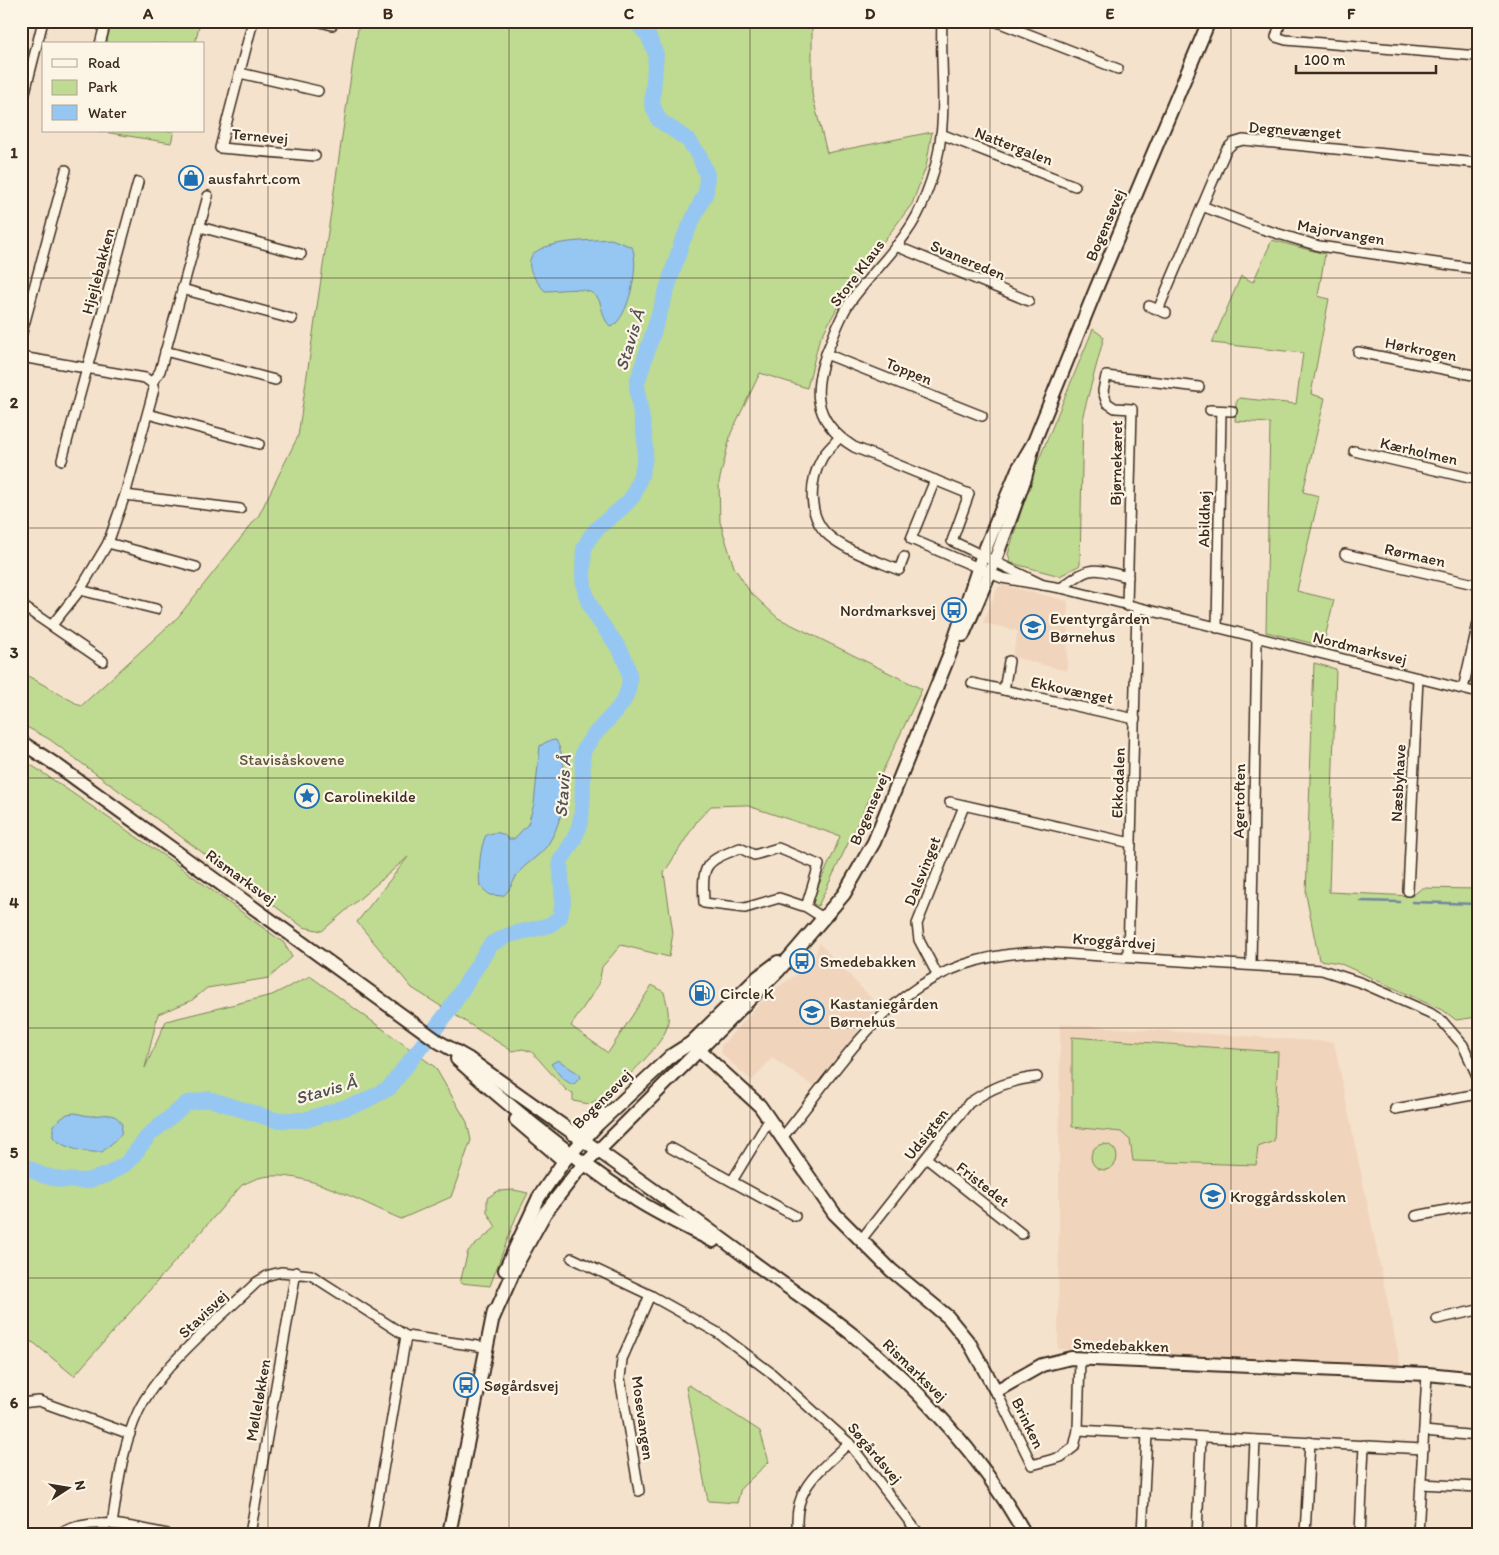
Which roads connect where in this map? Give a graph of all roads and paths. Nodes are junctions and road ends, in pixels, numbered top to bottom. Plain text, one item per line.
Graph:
1 (43, 21) edge
2 (106, 21) edge
3 (253, 21) edge
4 (317, 21) edge
5 (942, 21) edge
6 (995, 21) edge
7 (1209, 21) edge
8 (1281, 21) edge
9 (332, 25) dead end
10 (101, 42) edge
11 (1478, 56) edge
12 (1118, 69) dead end
13 (240, 73) junction
14 (318, 91) dead end
15 (22, 104) edge
16 (941, 134) junction
17 (315, 156) dead end
18 (1478, 163) edge
19 (66, 170) dead end
20 (138, 182) dead end
21 (1075, 186) dead end
22 (208, 196) dead end
23 (1202, 206) junction
24 (200, 227) junction
25 (896, 246) junction
26 (301, 254) dead end
27 (1478, 268) edge
28 (182, 290) junction
29 (1029, 301) dead end
30 (1149, 306) dead end
31 (292, 318) dead end
32 (21, 336) edge
33 (165, 351) junction
34 (1358, 352) dead end
35 (826, 354) junction
36 (21, 357) edge
37 (87, 368) junction
38 (1478, 376) edge
39 (275, 380) dead end
40 (152, 383) junction
41 (1199, 387) dead end
42 (1210, 410) dead end
43 (1221, 410) junction
44 (1232, 411) dead end
45 (148, 414) junction
46 (982, 416) dead end
47 (839, 438) junction
48 (259, 444) dead end
49 (1354, 451) dead end
50 (62, 460) dead end
51 (935, 480) junction
52 (1478, 480) edge
53 (125, 495) junction
54 (240, 509) dead end
55 (108, 543) junction
56 (1345, 554) dead end
57 (904, 557) dead end
58 (986, 566) junction
59 (196, 567) dead end
60 (1128, 578) junction
61 (1478, 585) edge
62 (1061, 588) junction
63 (80, 590) junction
64 (21, 605) edge
65 (1128, 606) junction
66 (156, 609) dead end
67 (1137, 609) junction
68 (1478, 623) edge
69 (52, 625) junction
70 (1218, 628) junction
71 (1257, 638) junction
72 (103, 661) dead end
73 (1009, 661) dead end
74 (1418, 678) junction
75 (972, 683) dead end
76 (1463, 689) junction
77 (1004, 690) junction
78 (1478, 693) edge
79 (1135, 719) junction
80 (21, 742) edge
81 (950, 802) dead end
82 (964, 806) junction
83 (1131, 843) junction
84 (1408, 891) dead end
85 (806, 907) junction
86 (825, 919) junction
87 (1128, 957) junction
88 (1251, 964) junction
89 (937, 974) junction
90 (439, 1042) junction
91 (695, 1047) junction
92 (1037, 1077) dead end
93 (1478, 1078) edge
94 (1478, 1094) edge
95 (1395, 1109) dead end
96 (769, 1120) junction
97 (611, 1137) junction
98 (782, 1139) junction
99 (671, 1148) dead end
100 (582, 1153) junction
101 (926, 1158) junction
102 (732, 1181) junction
103 (1478, 1204) edge
104 (796, 1216) dead end
105 (1416, 1216) dead end
106 (712, 1232) junction
107 (1022, 1234) dead end
108 (860, 1241) junction
109 (572, 1258) dead end
110 (751, 1261) junction
111 (518, 1262) junction
112 (296, 1272) junction
113 (650, 1295) junction
114 (1478, 1310) edge
115 (493, 1318) junction
116 (1437, 1319) dead end
117 (406, 1336) junction
118 (485, 1347) junction
119 (1080, 1358) junction
120 (1427, 1374) junction
121 (1478, 1379) edge
122 (996, 1391) junction
123 (21, 1402) edge
124 (1078, 1430) junction
125 (1424, 1431) junction
126 (130, 1434) junction
127 (1147, 1434) junction
128 (1478, 1436) edge
129 (1201, 1437) junction
130 (1255, 1440) junction
131 (1310, 1442) junction
132 (850, 1443) junction
133 (1364, 1445) junction
134 (1423, 1448) junction
135 (1421, 1484) junction
136 (1478, 1487) edge
137 (639, 1492) dead end
138 (112, 1524) junction
139 (58, 1534) edge
140 (167, 1534) edge
141 (250, 1534) edge
142 (372, 1534) edge
143 (449, 1534) edge
144 (798, 1534) edge
145 (919, 1534) edge
146 (1025, 1534) edge
147 (1142, 1534) edge
148 (1197, 1534) edge
149 (1251, 1534) edge
150 (1305, 1534) edge
151 (1360, 1534) edge
152 (1418, 1534) edge

1 - 15 street
2 - 10 street
3 - 13 street, Ternevej
4 - 9 street
5 - 16 street, Store Klaus
6 - 12 street
7 - 58 main road, Bogensevej
8 - 11 street
13 - 14 street
13 - 17 street, Ternevej
16 - 21 street, Nattergalen
16 - 25 street, Store Klaus
18 - 23 street, Degnevænget
19 - 32 street
20 - 37 street, Hjejlebakken
22 - 24 street
23 - 27 street, Majorvangen
23 - 30 street, Degnevænget
24 - 26 street
24 - 28 street
25 - 29 street, Svanereden
25 - 35 street, Store Klaus
28 - 31 street
28 - 33 street
33 - 39 street
33 - 40 street
34 - 38 street, Hørkrogen
35 - 46 street, Toppen
35 - 47 street, Store Klaus
36 - 37 street
37 - 40 street
37 - 50 street, Hjejlebakken
40 - 45 street
41 - 60 street, Bjørnekæret
42 - 43 street
43 - 44 street
43 - 70 street, Abildhøj
45 - 48 street
45 - 53 street
47 - 51 street, Store Klaus
47 - 57 street
49 - 52 street, Kærholmen
51 - 58 street, Store Klaus
51 - 58 street
53 - 54 street
53 - 55 street
55 - 59 street
55 - 63 street
56 - 61 street, Rørmaen
58 - 62 street, Nordmarksvej
58 - 86 main road, Bogensevej
60 - 62 street
60 - 65 street, Bjørnekæret
62 - 65 street, Nordmarksvej
63 - 66 street
63 - 69 street
64 - 69 street
65 - 67 street, Nordmarksvej
67 - 70 street, Nordmarksvej
67 - 79 street, Ekkodalen
68 - 76 street
69 - 72 street
70 - 71 street, Nordmarksvej
71 - 74 street, Nordmarksvej
71 - 88 street, Agertoften
73 - 77 street
74 - 76 street, Nordmarksvej
74 - 84 street, Næsbyhave
75 - 77 street, Ekkovænget
76 - 78 street, Nordmarksvej
77 - 79 street, Ekkovænget
79 - 83 street, Ekkodalen
80 - 90 main road, Rismarksvej
81 - 82 street
82 - 83 street
82 - 89 street, Dalsvinget
83 - 87 street, Ekkodalen
85 - 85 street
85 - 86 street
86 - 91 main road, Bogensevej
87 - 88 street, Kroggårdvej
87 - 89 street, Kroggårdvej
88 - 93 street, Kroggårdvej
89 - 98 street, Kroggårdvej
90 - 100 main road, Rismarksvej
90 - 100 main road
91 - 96 main road
91 - 97 main road, Bogensevej
91 - 100 main road
91 - 100 main road, Bogensevej
92 - 101 street, Udsigten
94 - 95 street
96 - 98 main road
96 - 102 street
97 - 100 main road, Bogensevej
97 - 106 main road
98 - 108 main road
99 - 102 street
100 - 106 main road, Rismarksvej
100 - 110 main road, Rismarksvej
100 - 111 main road
100 - 111 main road
100 - 115 main road, Bogensevej
101 - 107 street, Fristedet
101 - 108 street, Udsigten
102 - 104 street
103 - 105 street
106 - 110 main road, Rismarksvej
108 - 122 main road
109 - 113 street, Søgårdsvej
110 - 146 main road, Rismarksvej
111 - 115 main road, Bogensevej
112 - 117 street, Stavisvej
112 - 126 street, Stavisvej
112 - 141 street, Mølleløkken
113 - 132 street, Søgårdsvej
113 - 137 street, Mosevangen
114 - 116 street
115 - 118 main road, Bogensevej
117 - 118 street, Stavisvej
117 - 142 street
118 - 143 main road, Bogensevej
119 - 120 main road, Smedebakken
119 - 122 main road, Smedebakken
119 - 124 street, Brinken
120 - 121 main road, Smedebakken
120 - 125 street
122 - 124 street, Brinken
123 - 126 street
124 - 127 street
125 - 128 street
125 - 134 street
126 - 138 street, Stavisvej
127 - 129 street
127 - 147 street
129 - 130 street
129 - 148 street
130 - 131 street
130 - 149 street
131 - 133 street
131 - 150 street
132 - 144 street
132 - 145 street, Søgårdsvej
133 - 134 street
133 - 151 street
134 - 135 street
135 - 136 street
135 - 152 street
138 - 139 street
138 - 140 street

